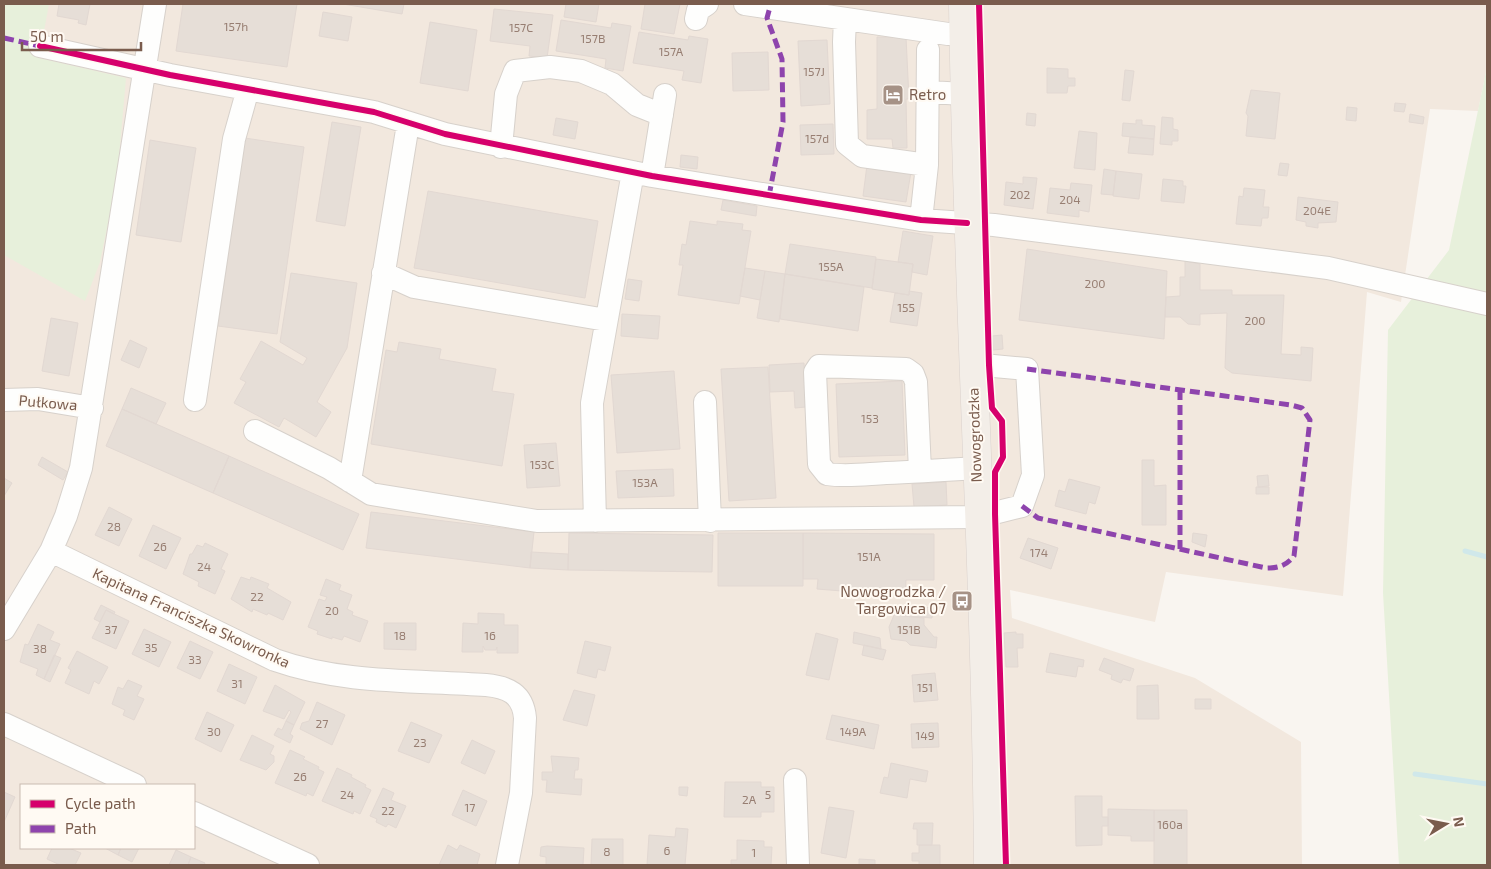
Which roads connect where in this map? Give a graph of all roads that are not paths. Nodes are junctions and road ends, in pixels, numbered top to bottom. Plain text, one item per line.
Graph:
1 (155, 4) edge
2 (745, 4) edge
3 (963, 4) edge
4 (845, 19) junction
5 (963, 34) junction
6 (40, 46) dead end
7 (928, 50) dead end
8 (146, 70) junction
9 (248, 89) junction
10 (929, 92) junction
11 (964, 94) junction
12 (408, 124) junction
13 (501, 147) junction
14 (926, 165) junction
15 (643, 174) junction
16 (921, 220) junction
17 (967, 223) junction
18 (383, 274) junction
19 (1487, 304) edge
20 (606, 320) junction
21 (972, 364) junction
22 (4, 400) edge
23 (195, 400) dead end
24 (705, 402) dead end
25 (92, 408) junction
26 (255, 431) dead end
27 (976, 468) junction
28 (920, 471) junction
29 (350, 481) junction
30 (978, 518) junction
31 (595, 521) junction
32 (710, 521) junction
33 (51, 551) junction
34 (4, 628) edge
35 (4, 724) edge
36 (795, 780) dead end
37 (133, 784) edge
38 (195, 812) edge
39 (308, 865) edge
40 (507, 865) edge
41 (798, 865) edge
42 (988, 865) edge

1 - 8 street
2 - 4 street
3 - 5 main road, Nowogrodzka
4 - 5 street
4 - 14 street
5 - 11 main road, Nowogrodzka
6 - 8 street
7 - 10 street
8 - 9 street
8 - 25 street
9 - 12 street
9 - 23 street
10 - 11 street
10 - 14 street
11 - 17 main road, Nowogrodzka
12 - 13 street
12 - 18 street
13 - 15 street
13 - 15 street
14 - 16 street
15 - 16 street
15 - 20 street
16 - 17 street
17 - 19 street
17 - 21 main road, Nowogrodzka
18 - 20 street
18 - 29 street
20 - 31 street
21 - 27 main road, Nowogrodzka
21 - 30 street
22 - 25 street, Pułkowa
24 - 32 street
25 - 33 street
26 - 29 street
27 - 28 street
27 - 30 main road, Nowogrodzka
28 - 28 street
29 - 31 street
30 - 32 street
30 - 42 main road, Nowogrodzka
31 - 32 street
33 - 34 street
33 - 40 street, Kapitana Franciszka Skowronka
35 - 37 street
36 - 41 street
38 - 39 street

